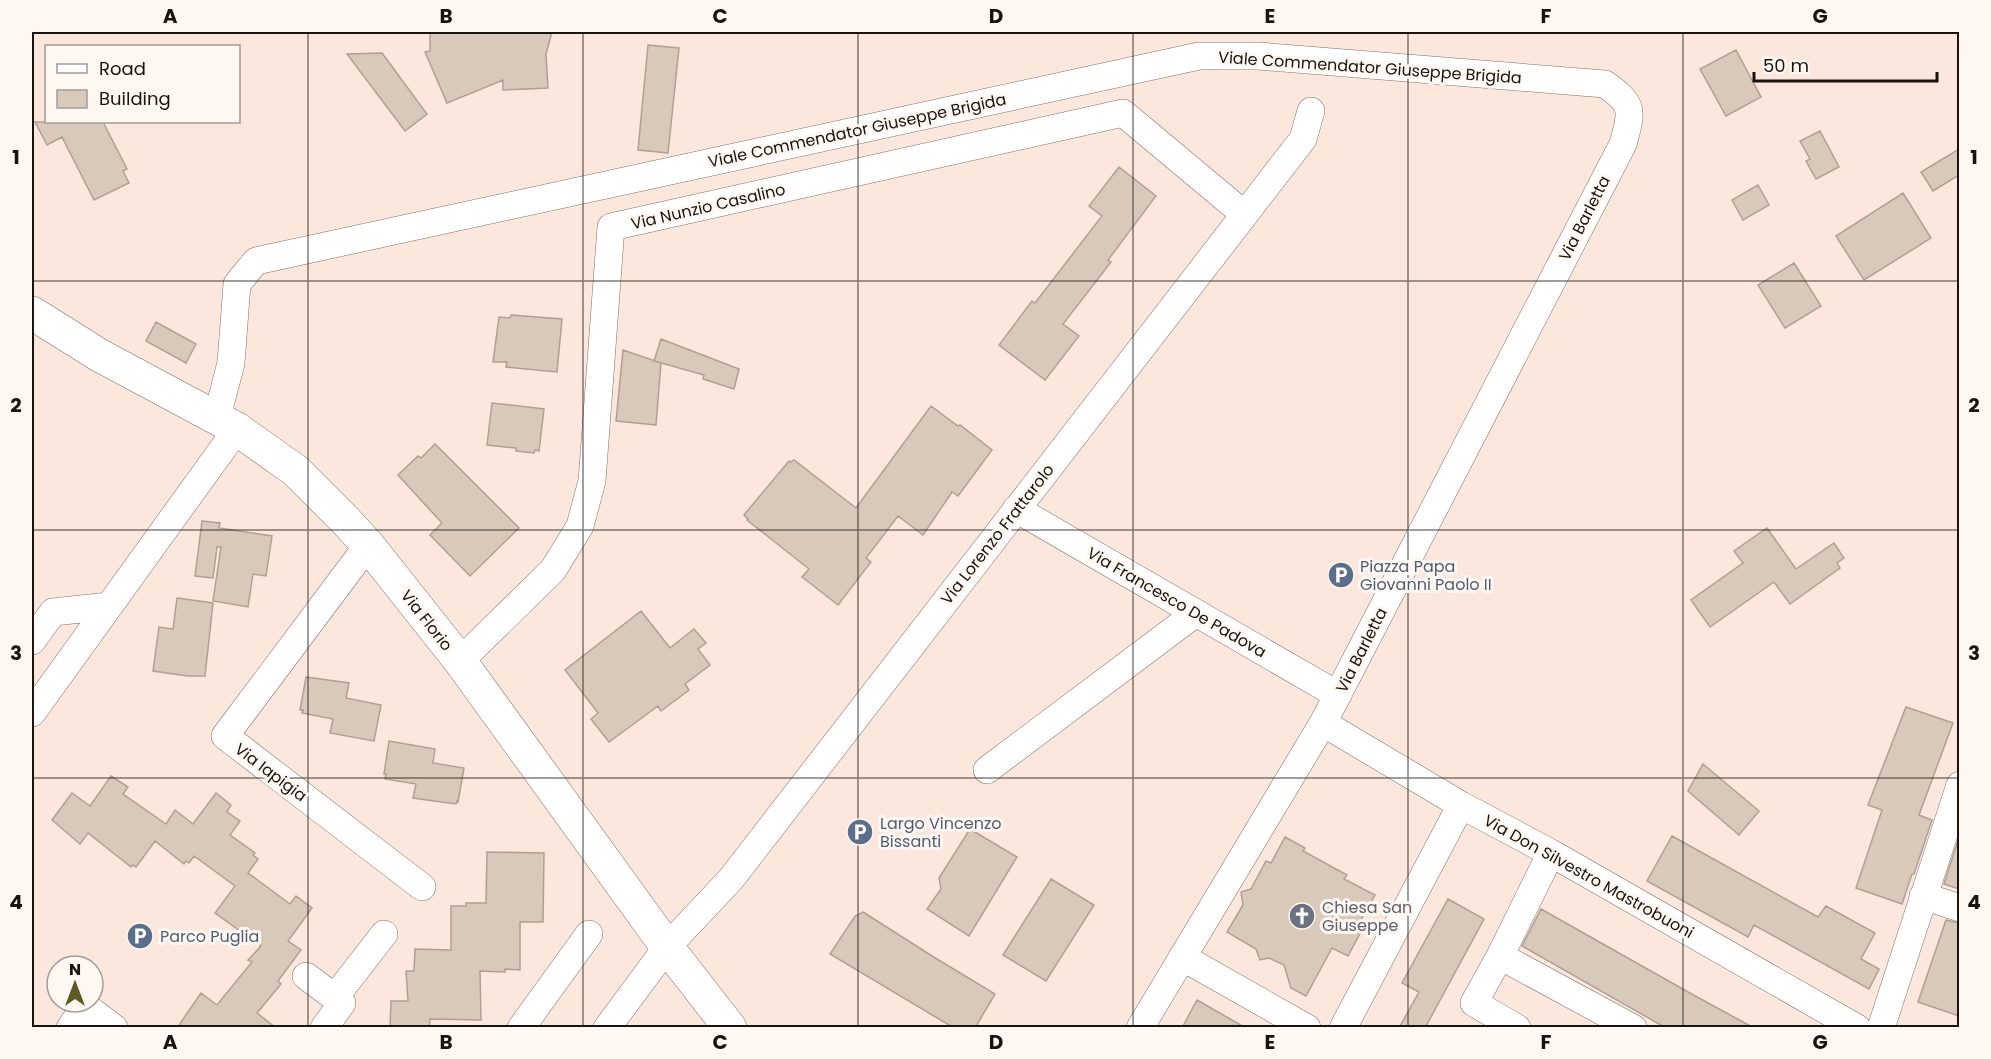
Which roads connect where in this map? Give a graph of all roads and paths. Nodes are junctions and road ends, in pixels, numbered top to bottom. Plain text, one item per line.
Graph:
1 (1624, 97) joint
2 (1311, 111) dead end
3 (1244, 214) junction
4 (32, 313) edge
5 (227, 423) junction
6 (1016, 509) junction
7 (368, 545) junction
8 (109, 606) junction
9 (1196, 613) junction
10 (32, 641) edge
11 (460, 661) junction
12 (1338, 695) junction
13 (32, 713) edge
14 (1323, 723) junction
15 (987, 770) dead end
16 (1959, 785) edge
17 (1461, 805) junction
18 (1551, 853) junction
19 (422, 887) dead end
20 (1923, 896) junction
21 (1959, 908) edge
22 (384, 934) dead end
23 (590, 934) dead end
24 (667, 947) junction
25 (1500, 956) junction
26 (1182, 957) junction
27 (306, 976) dead end
28 (335, 997) junction
29 (77, 1017) edge
30 (723, 1025) edge
31 (1847, 1025) edge
32 (114, 1028) edge
33 (324, 1028) edge
34 (521, 1028) edge
35 (607, 1028) edge
36 (1140, 1028) edge
37 (1307, 1028) edge
38 (1343, 1028) edge
39 (1517, 1028) edge
40 (1633, 1028) edge
41 (1881, 1028) edge

1 - 5 street, Viale Commendator Giuseppe Brigida
1 - 12 street, Via Barletta
2 - 3 street, Via Lorenzo Frattarolo
3 - 6 street, Via Lorenzo Frattarolo
3 - 11 street, Via Nunzio Casalino
4 - 5 street, Via Florio
5 - 7 street, Via Florio
5 - 8 street
6 - 9 street, Via Francesco De Padova
6 - 24 street, Via Lorenzo Frattarolo
7 - 11 street, Via Florio
7 - 19 street, Via Iapigia
8 - 10 street
8 - 13 street
9 - 12 street, Via Francesco De Padova
9 - 15 street
11 - 24 street, Via Florio
12 - 14 street, Via Barletta
14 - 17 street, Via Don Silvestro Mastrobuoni
14 - 26 street, Via Barletta
16 - 20 street
17 - 18 street, Via Don Silvestro Mastrobuoni
17 - 38 street
18 - 25 street
18 - 31 street, Via Don Silvestro Mastrobuoni
20 - 21 street
20 - 41 street
22 - 28 street
23 - 34 street
24 - 30 street, Via Florio
24 - 35 street, Via Lorenzo Frattarolo
25 - 39 street
25 - 40 street
26 - 36 street, Via Barletta
26 - 37 street
27 - 28 street
28 - 33 street
29 - 32 street

